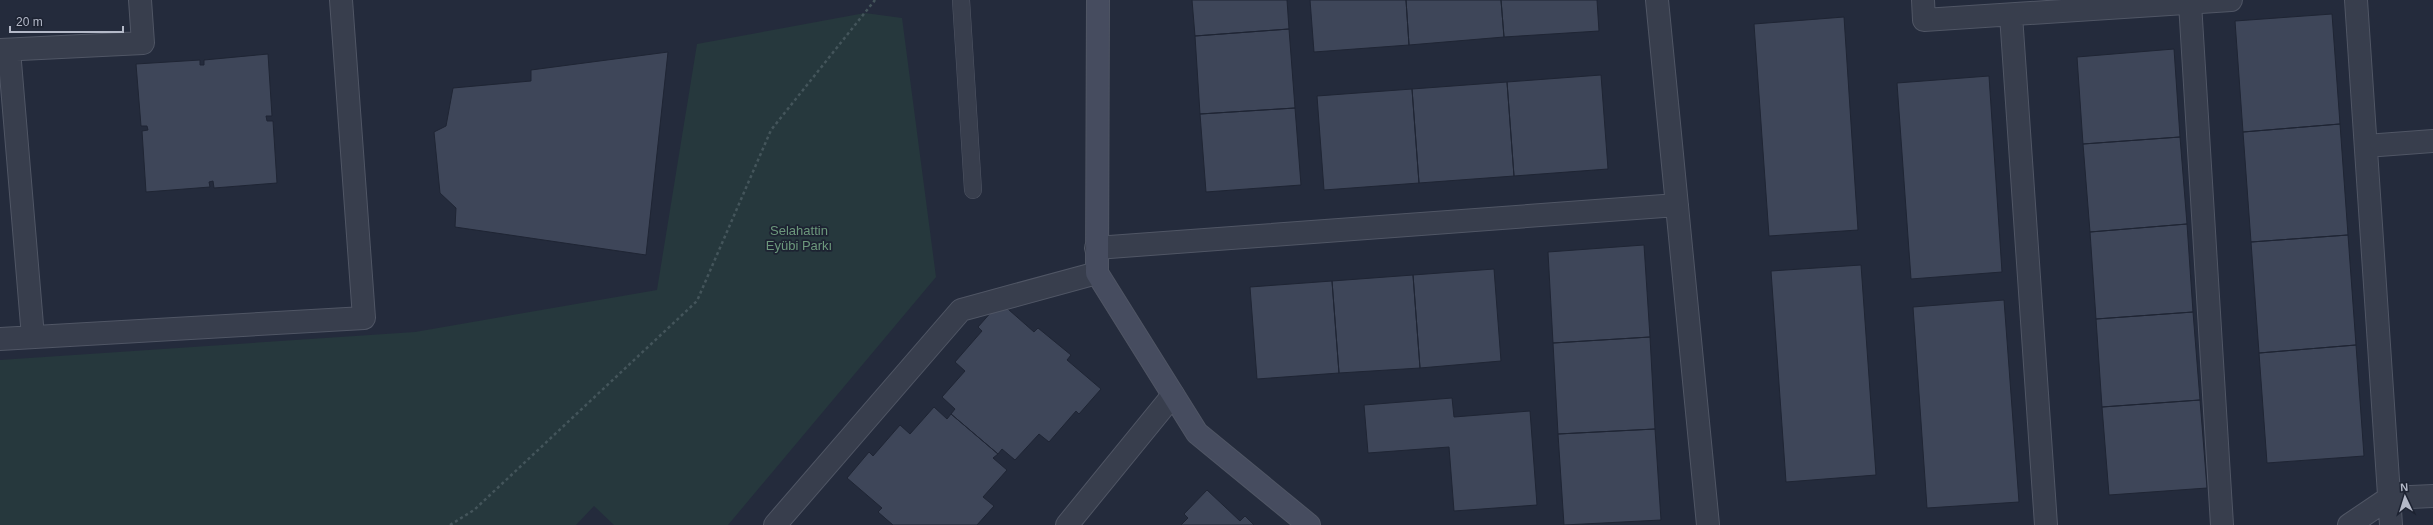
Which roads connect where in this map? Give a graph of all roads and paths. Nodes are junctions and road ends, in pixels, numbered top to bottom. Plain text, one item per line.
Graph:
1 (140, 0) edge
2 (341, 0) edge
3 (875, 0) edge
4 (961, 0) edge
5 (1098, 0) edge
6 (1657, 0) edge
7 (1923, 0) edge
8 (2231, 0) edge
9 (2356, 0) edge
10 (2190, 3) junction
11 (2011, 15) junction
12 (4, 50) edge
13 (2433, 141) edge
14 (2366, 146) junction
15 (973, 190) dead end
16 (1677, 205) junction
17 (1096, 248) junction
18 (1096, 273) junction
19 (33, 337) junction
20 (0, 339) edge
21 (1173, 395) junction
22 (2433, 496) edge
23 (2389, 498) junction
24 (450, 525) edge
25 (775, 525) edge
26 (1067, 525) edge
27 (1310, 525) edge
28 (1708, 525) edge
29 (2046, 525) edge
30 (2222, 525) edge
31 (2349, 525) edge
32 (2391, 525) edge

1 - 12 street
2 - 19 street
3 - 24 path
4 - 15 lane
5 - 17 street
6 - 16 street
7 - 11 street
8 - 10 street
9 - 14 street
10 - 11 street
10 - 30 street
11 - 29 street
12 - 19 street
13 - 14 street
14 - 23 street
16 - 17 street
16 - 28 street
17 - 18 street
18 - 21 street
18 - 25 street
19 - 20 street
21 - 26 street
21 - 27 street
22 - 23 street
23 - 31 street
23 - 32 street

